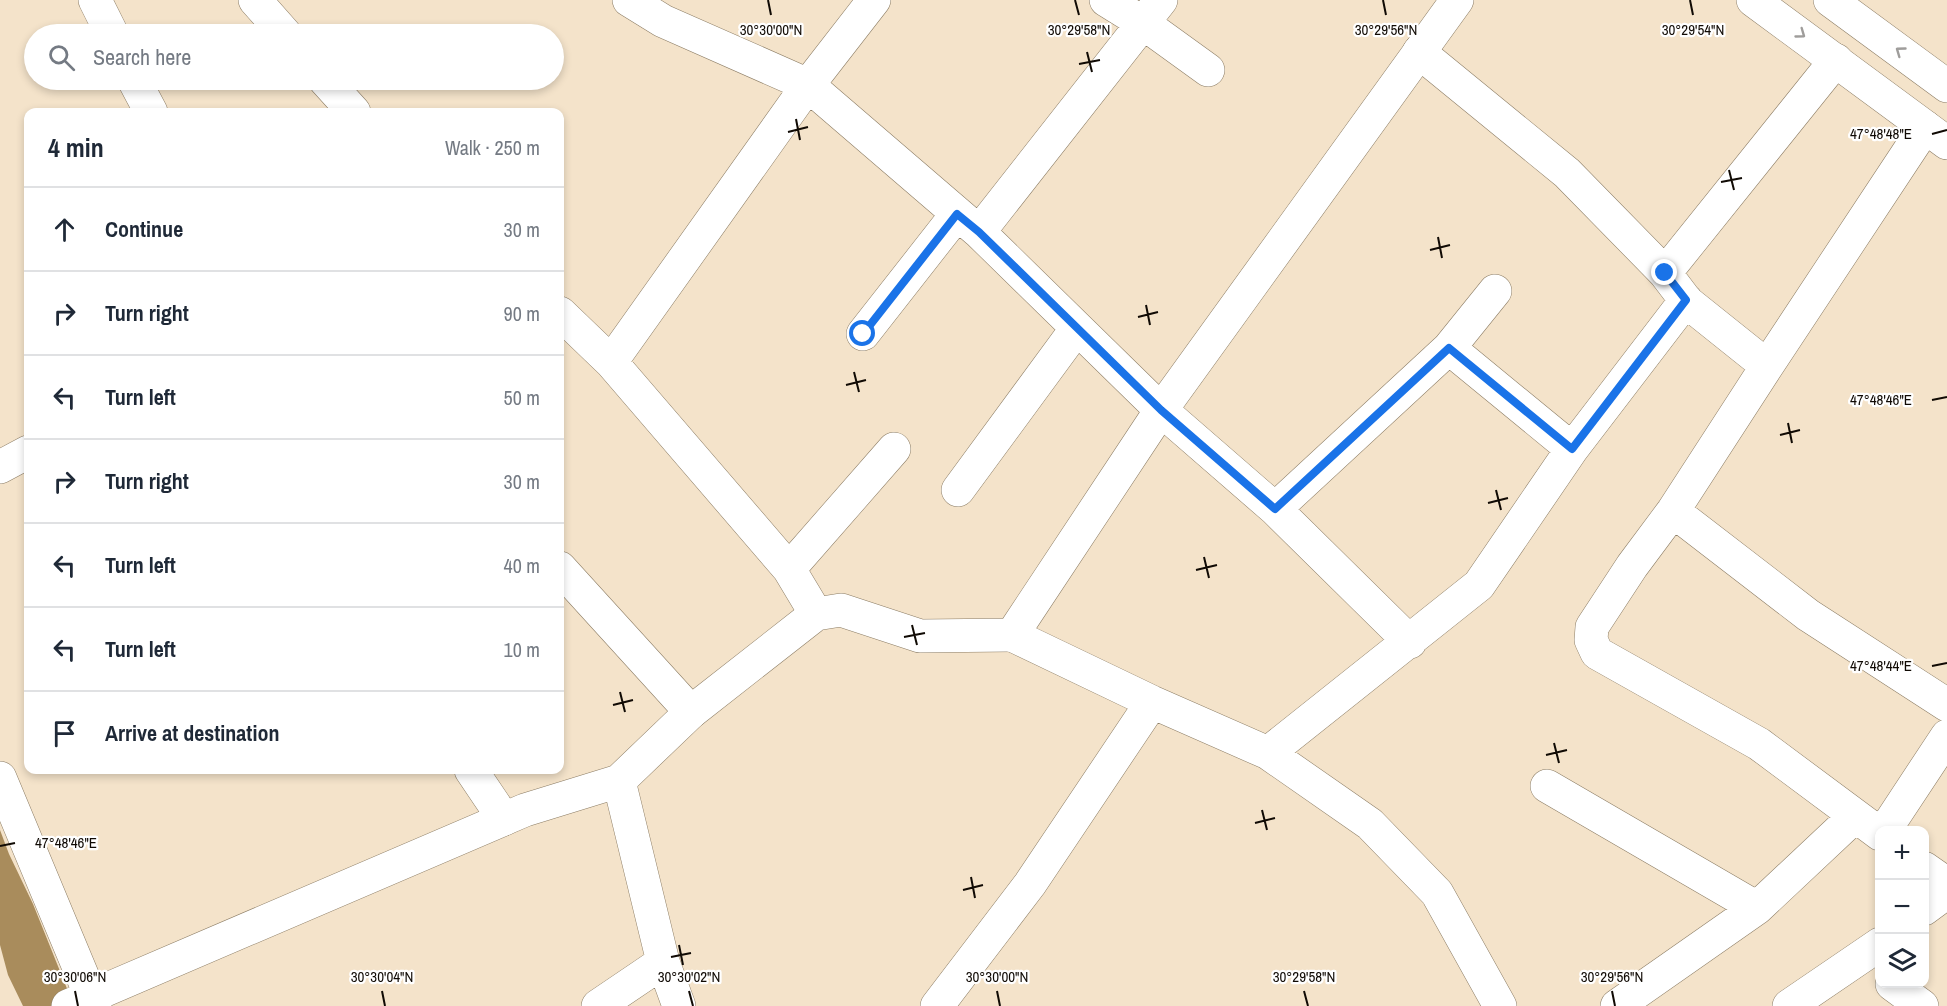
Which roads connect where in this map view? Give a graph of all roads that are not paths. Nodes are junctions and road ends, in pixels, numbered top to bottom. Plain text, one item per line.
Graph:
1 (95, 0) edge
2 (255, 0) edge
3 (629, 0) edge
4 (874, 0) edge
5 (1106, 0) edge
6 (1457, 0) edge
7 (1753, 0) edge
8 (1830, 0) edge
9 (1152, 12) edge
10 (107, 24) edge
11 (276, 24) edge
12 (1419, 52) junction
13 (1836, 60) junction
14 (1208, 70) dead end
15 (808, 85) junction
16 (1947, 86) edge
17 (139, 90) edge
18 (334, 90) edge
19 (149, 108) edge
20 (350, 108) edge
21 (1936, 135) edge
22 (968, 223) junction
23 (1665, 273) junction
24 (1495, 291) dead end
25 (1686, 300) junction
26 (564, 317) edge
27 (1077, 328) junction
28 (863, 334) dead end
29 (1449, 348) junction
30 (611, 362) junction
31 (1767, 366) junction
32 (1161, 410) junction
33 (894, 449) dead end
34 (1572, 449) junction
35 (24, 454) edge
36 (0, 467) edge
37 (958, 490) dead end
38 (1275, 509) junction
39 (1673, 511) junction
40 (789, 568) junction
41 (564, 572) edge
42 (816, 614) junction
43 (1012, 635) junction
44 (1410, 642) junction
45 (1152, 702) junction
46 (1947, 705) edge
47 (691, 712) junction
48 (1947, 736) edge
49 (1268, 753) junction
50 (474, 774) edge
51 (0, 778) edge
52 (619, 781) junction
53 (1547, 786) dead end
54 (504, 819) junction
55 (1867, 825) edge
56 (1888, 826) edge
57 (1929, 871) edge
58 (1947, 884) edge
59 (1947, 891) edge
60 (1929, 905) edge
61 (1757, 908) junction
62 (1873, 959) edge
63 (663, 962) junction
64 (1897, 988) edge
65 (84, 1003) edge
66 (598, 1006) edge
67 (679, 1006) edge
68 (937, 1006) edge
69 (1500, 1006) edge
70 (1617, 1006) edge
71 (1789, 1006) edge
72 (1922, 1006) edge

1 - 10 street
2 - 11 street
3 - 15 street
4 - 15 street
5 - 9 street
6 - 12 street
7 -> 13 street
16 -> 8 street
9 - 14 street
9 - 22 street
12 - 23 street
12 - 32 street
13 - 21 street
13 - 23 street
15 - 22 street
15 - 30 street
17 - 19 street
18 - 20 street
21 - 31 street
22 - 27 street
22 - 28 street
23 - 25 street
24 - 29 street
25 - 31 street
25 - 34 street
26 - 30 street
27 - 32 street
27 - 37 street
29 - 34 street
29 - 38 street
30 - 40 street
31 - 39 street
32 - 38 street
32 - 43 street
33 - 40 street
34 - 44 street
35 - 36 street
38 - 44 street
39 - 46 street
39 - 55 street
40 - 42 street
41 - 47 street
42 - 43 street
42 - 47 street
43 - 45 street
44 - 49 street
45 - 49 street
45 - 68 street
47 - 52 street
48 - 56 street
49 - 69 street
50 - 54 street
51 - 65 street
52 - 54 street
52 - 63 street
53 - 61 street
54 - 65 street
55 - 61 street
57 - 58 street
59 - 60 street
61 - 70 street
62 - 71 street
63 - 66 street
63 - 67 street
64 - 72 street

